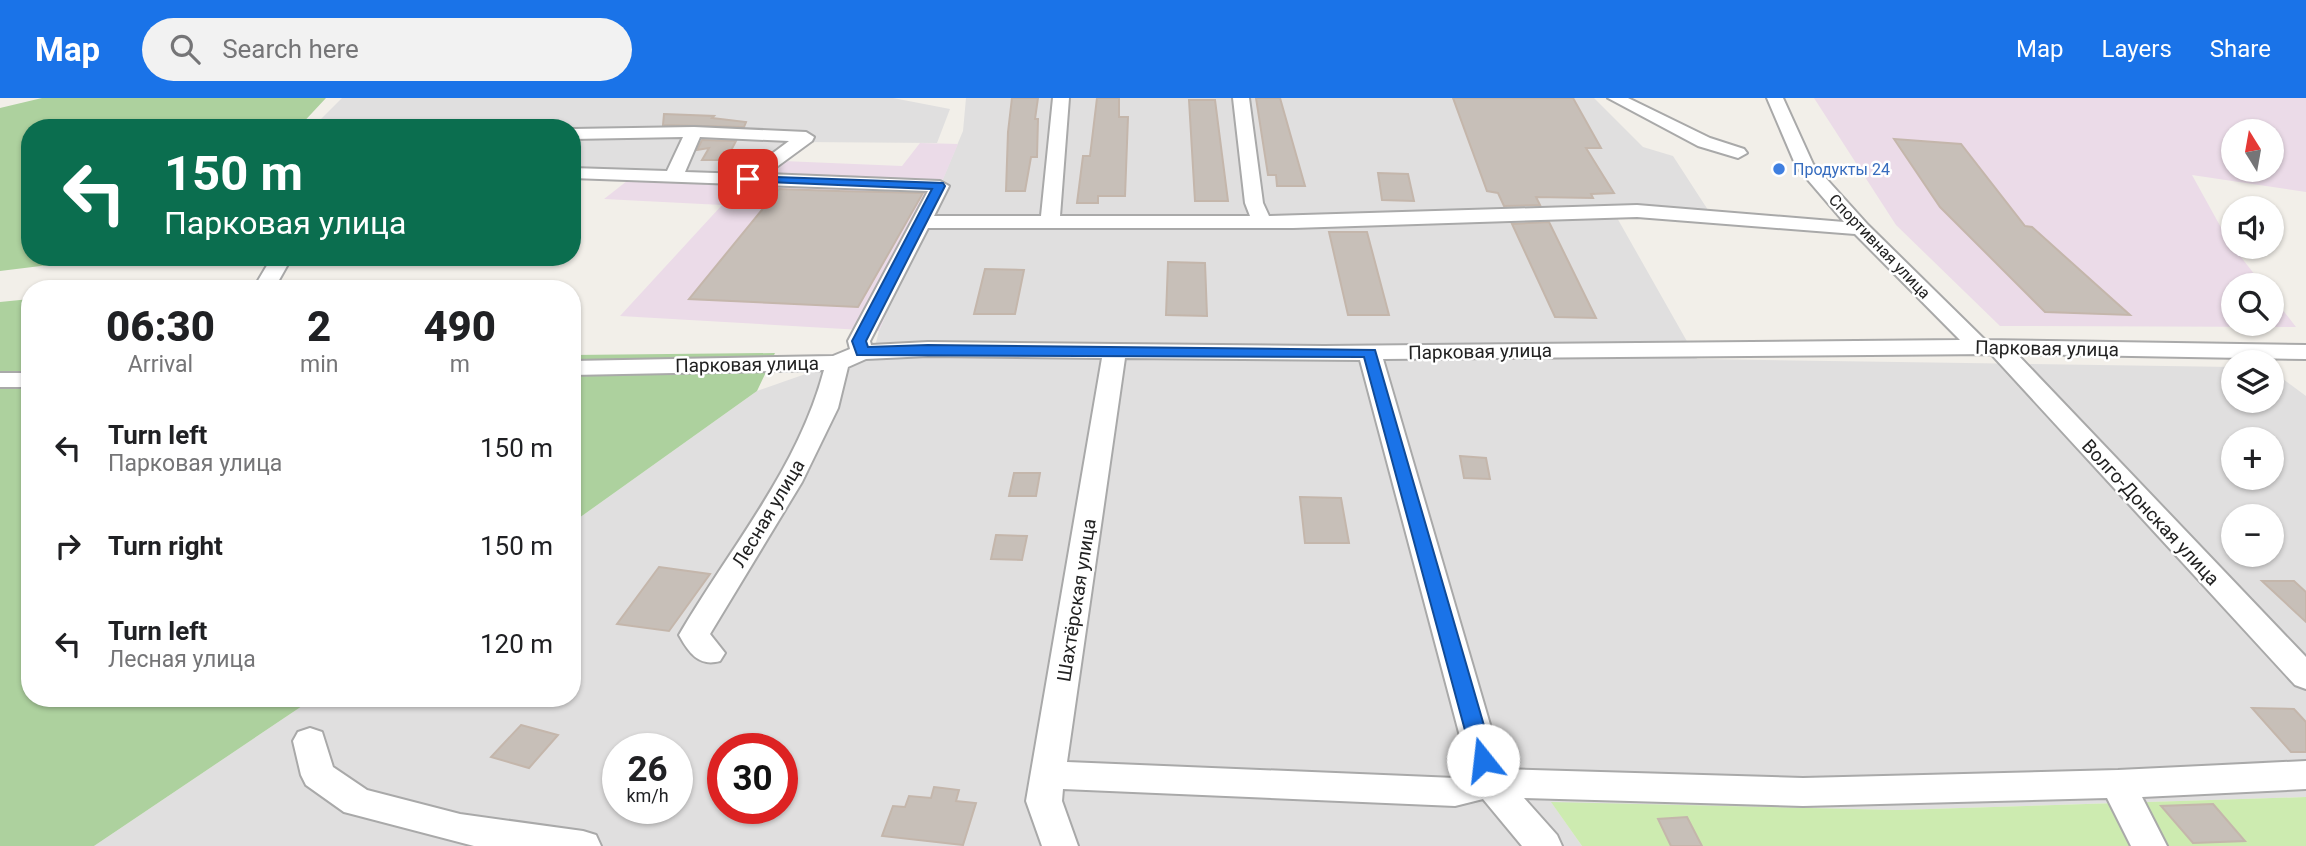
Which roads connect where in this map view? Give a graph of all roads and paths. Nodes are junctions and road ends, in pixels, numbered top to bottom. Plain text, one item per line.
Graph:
1 (1061, 98) edge
2 (1241, 98) edge
3 (1616, 98) edge
4 (1775, 98) edge
5 (694, 132) junction
6 (581, 134) edge
7 (1738, 153) dead end
8 (581, 173) edge
9 (674, 176) junction
10 (748, 179) junction
11 (920, 222) junction
12 (1262, 222) junction
13 (1050, 224) junction
14 (1861, 229) junction
15 (1988, 347) junction
16 (1115, 351) junction
17 (862, 352) junction
18 (2306, 352) edge
19 (1370, 353) junction
20 (837, 363) junction
21 (581, 368) edge
22 (0, 380) edge
23 (21, 380) edge
24 (709, 653) dead end
25 (2306, 677) edge
26 (310, 741) dead end
27 (1048, 775) junction
28 (2306, 775) edge
29 (1490, 783) junction
30 (2118, 785) junction
31 (583, 846) edge
32 (1060, 846) edge
33 (1544, 846) edge
34 (2149, 846) edge

1 - 13 street
2 - 12 street
3 - 7 street
4 - 14 street, Спортивная улица
5 - 6 street
5 - 9 street
5 - 10 street
8 - 9 street
9 - 10 street
10 - 11 street
11 - 13 street
11 - 17 street
12 - 13 street
12 - 14 street
14 - 15 street, Спортивная улица
15 - 18 street, Парковая улица
15 - 19 street, Парковая улица
15 - 25 street, Волго-Донская улица
16 - 17 street, Парковая улица
16 - 19 street, Парковая улица
16 - 27 street, Шахтёрская улица
17 - 20 street, Парковая улица
19 - 29 street
20 - 21 street, Парковая улица
20 - 24 street, Лесная улица
22 - 23 street
26 - 31 street
27 - 29 street
27 - 32 street, Шахтёрская улица
28 - 30 street
29 - 30 street
29 - 33 street
30 - 34 street

